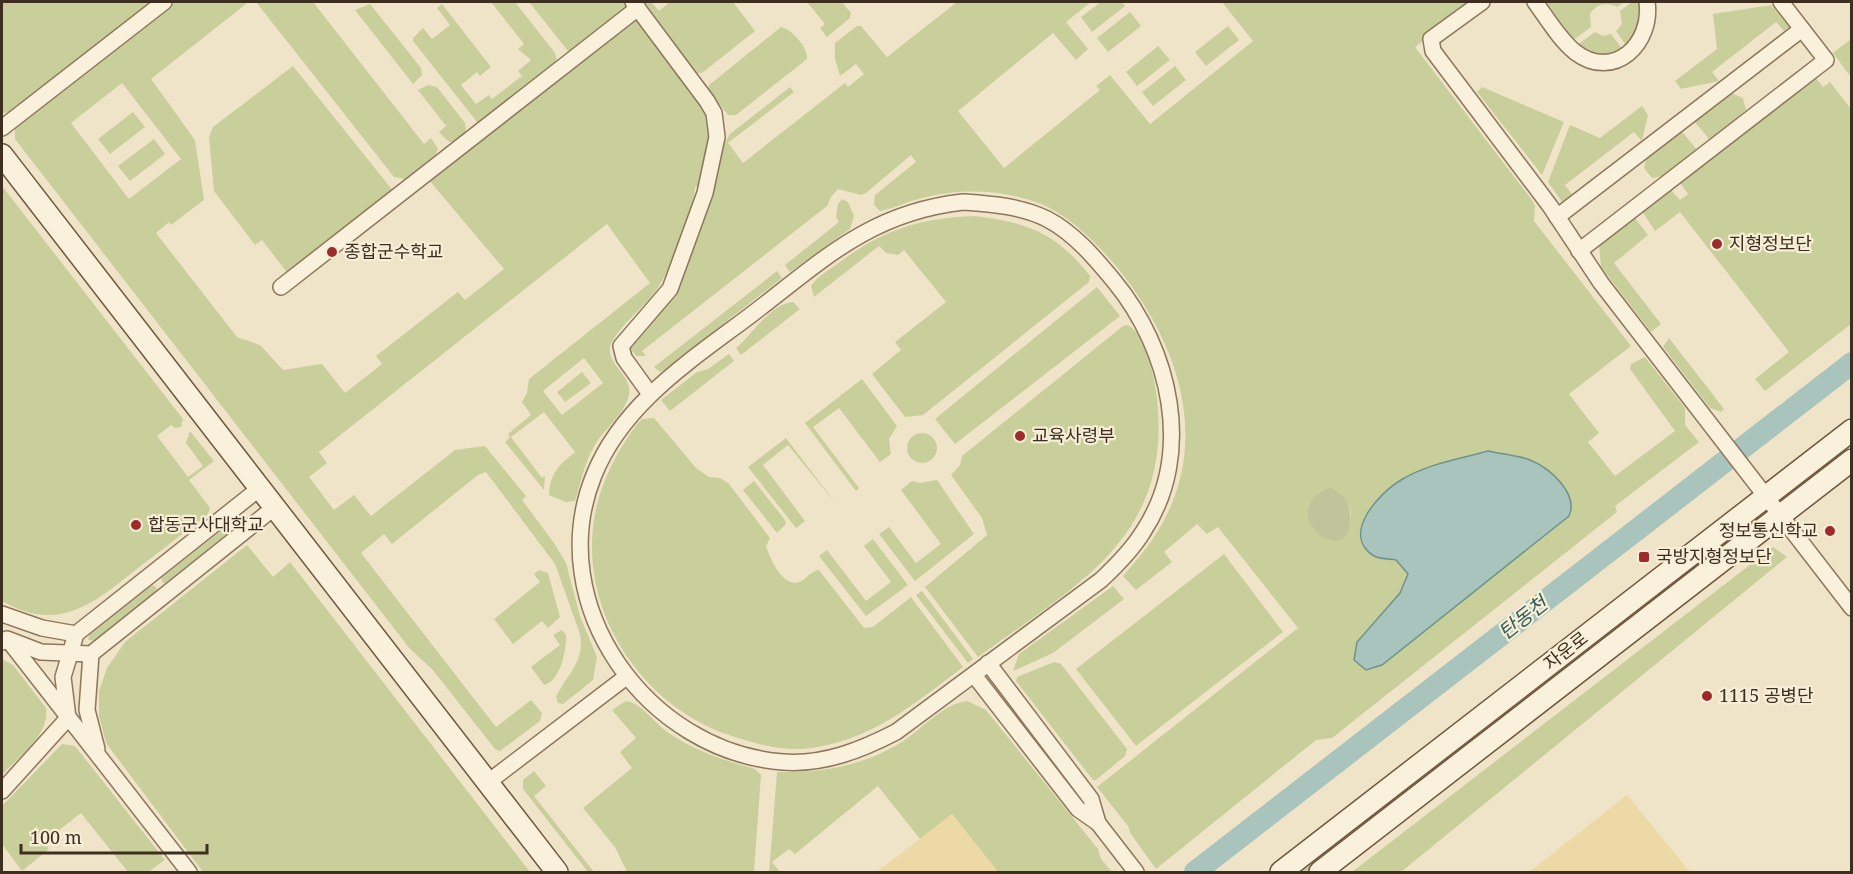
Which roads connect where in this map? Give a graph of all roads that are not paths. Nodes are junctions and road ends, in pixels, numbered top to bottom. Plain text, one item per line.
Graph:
1 (164, 2) edge
2 (1482, 2) edge
3 (1535, 2) edge
4 (1647, 2) edge
5 (1781, 2) edge
6 (636, 5) edge
7 (1802, 29) junction
8 (2, 128) edge
9 (2, 155) edge
10 (1557, 217) junction
11 (1579, 251) junction
12 (280, 287) dead end
13 (650, 394) junction
14 (1851, 430) edge
15 (1851, 460) edge
16 (260, 488) junction
17 (1765, 497) junction
18 (275, 507) junction
19 (1780, 516) junction
20 (1851, 608) edge
21 (2, 614) edge
22 (76, 634) junction
23 (3, 638) edge
24 (91, 654) junction
25 (69, 655) junction
26 (988, 663) junction
27 (974, 675) junction
28 (626, 677) junction
29 (68, 718) junction
30 (102, 760) junction
31 (487, 783) junction
32 (2, 791) edge
33 (1098, 823) junction
34 (189, 873) edge
35 (556, 873) edge
36 (1136, 873) edge
37 (1281, 873) edge
38 (1320, 873) edge

1 - 8 street
2 - 10 street
3 - 4 street
5 - 7 street
6 - 12 street
6 - 13 street
7 - 10 street
7 - 11 street
9 - 16 street
10 - 11 street
11 - 17 street
13 - 26 street
13 - 28 street
14 - 17 street, 자운로
15 - 19 street, 자운로
16 - 18 street
16 - 22 street
17 - 19 street
17 - 37 street, 자운로
18 - 24 street
18 - 31 street
19 - 20 street
19 - 38 street, 자운로
21 - 22 street
22 - 25 street
23 - 25 street
23 - 29 street
24 - 25 street
24 - 30 street
25 - 29 street
26 - 27 street
26 - 33 street
27 - 28 street
27 - 33 street
28 - 31 street
29 - 30 street
29 - 32 street
30 - 34 street
31 - 35 street
33 - 36 street

